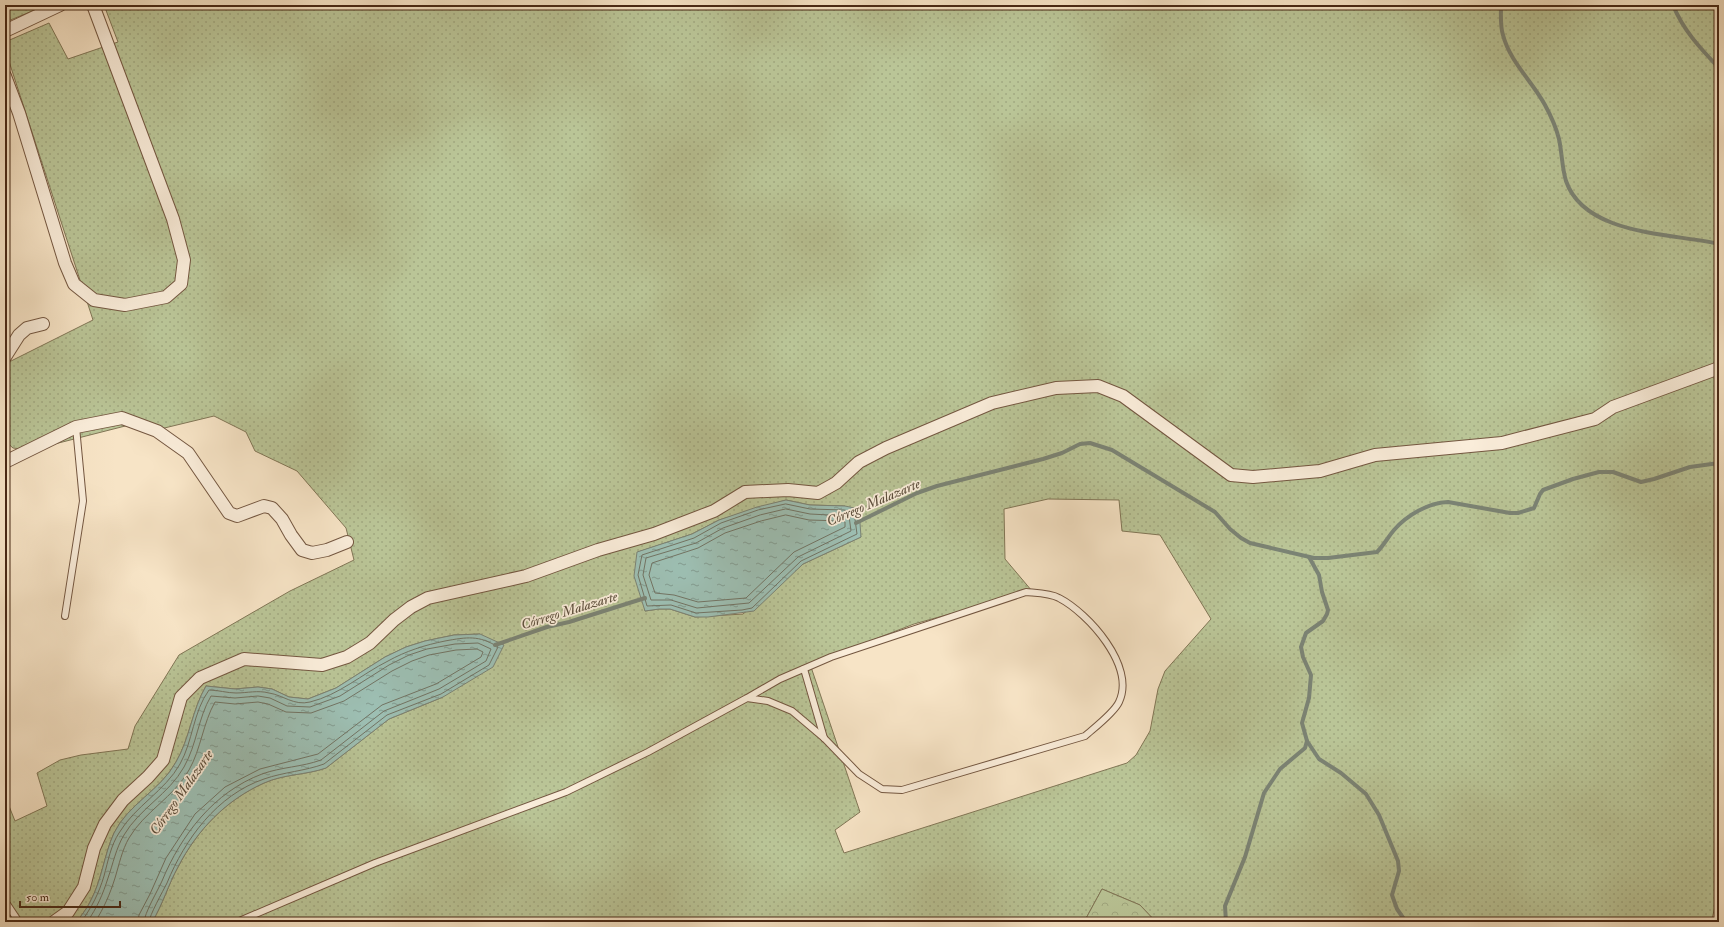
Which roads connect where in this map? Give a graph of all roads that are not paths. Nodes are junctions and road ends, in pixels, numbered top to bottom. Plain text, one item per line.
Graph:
1 (60, 5) edge
2 (93, 5) edge
3 (5, 31) edge
4 (5, 76) edge
5 (43, 324) dead end
6 (5, 357) edge
7 (1719, 368) edge
8 (76, 427) junction
9 (5, 462) edge
10 (347, 542) dead end
11 (65, 616) dead end
12 (804, 669) junction
13 (748, 698) junction
14 (824, 738) junction
15 (5, 901) edge
16 (19, 922) edge
17 (54, 922) edge
18 (237, 922) edge

1 - 3 street
2 - 4 street
5 - 6 street
7 - 17 street
8 - 9 street
8 - 10 street
8 - 11 lane
12 - 13 lane
12 - 14 lane
12 - 14 lane
13 - 14 lane
13 - 18 lane
15 - 16 lane

